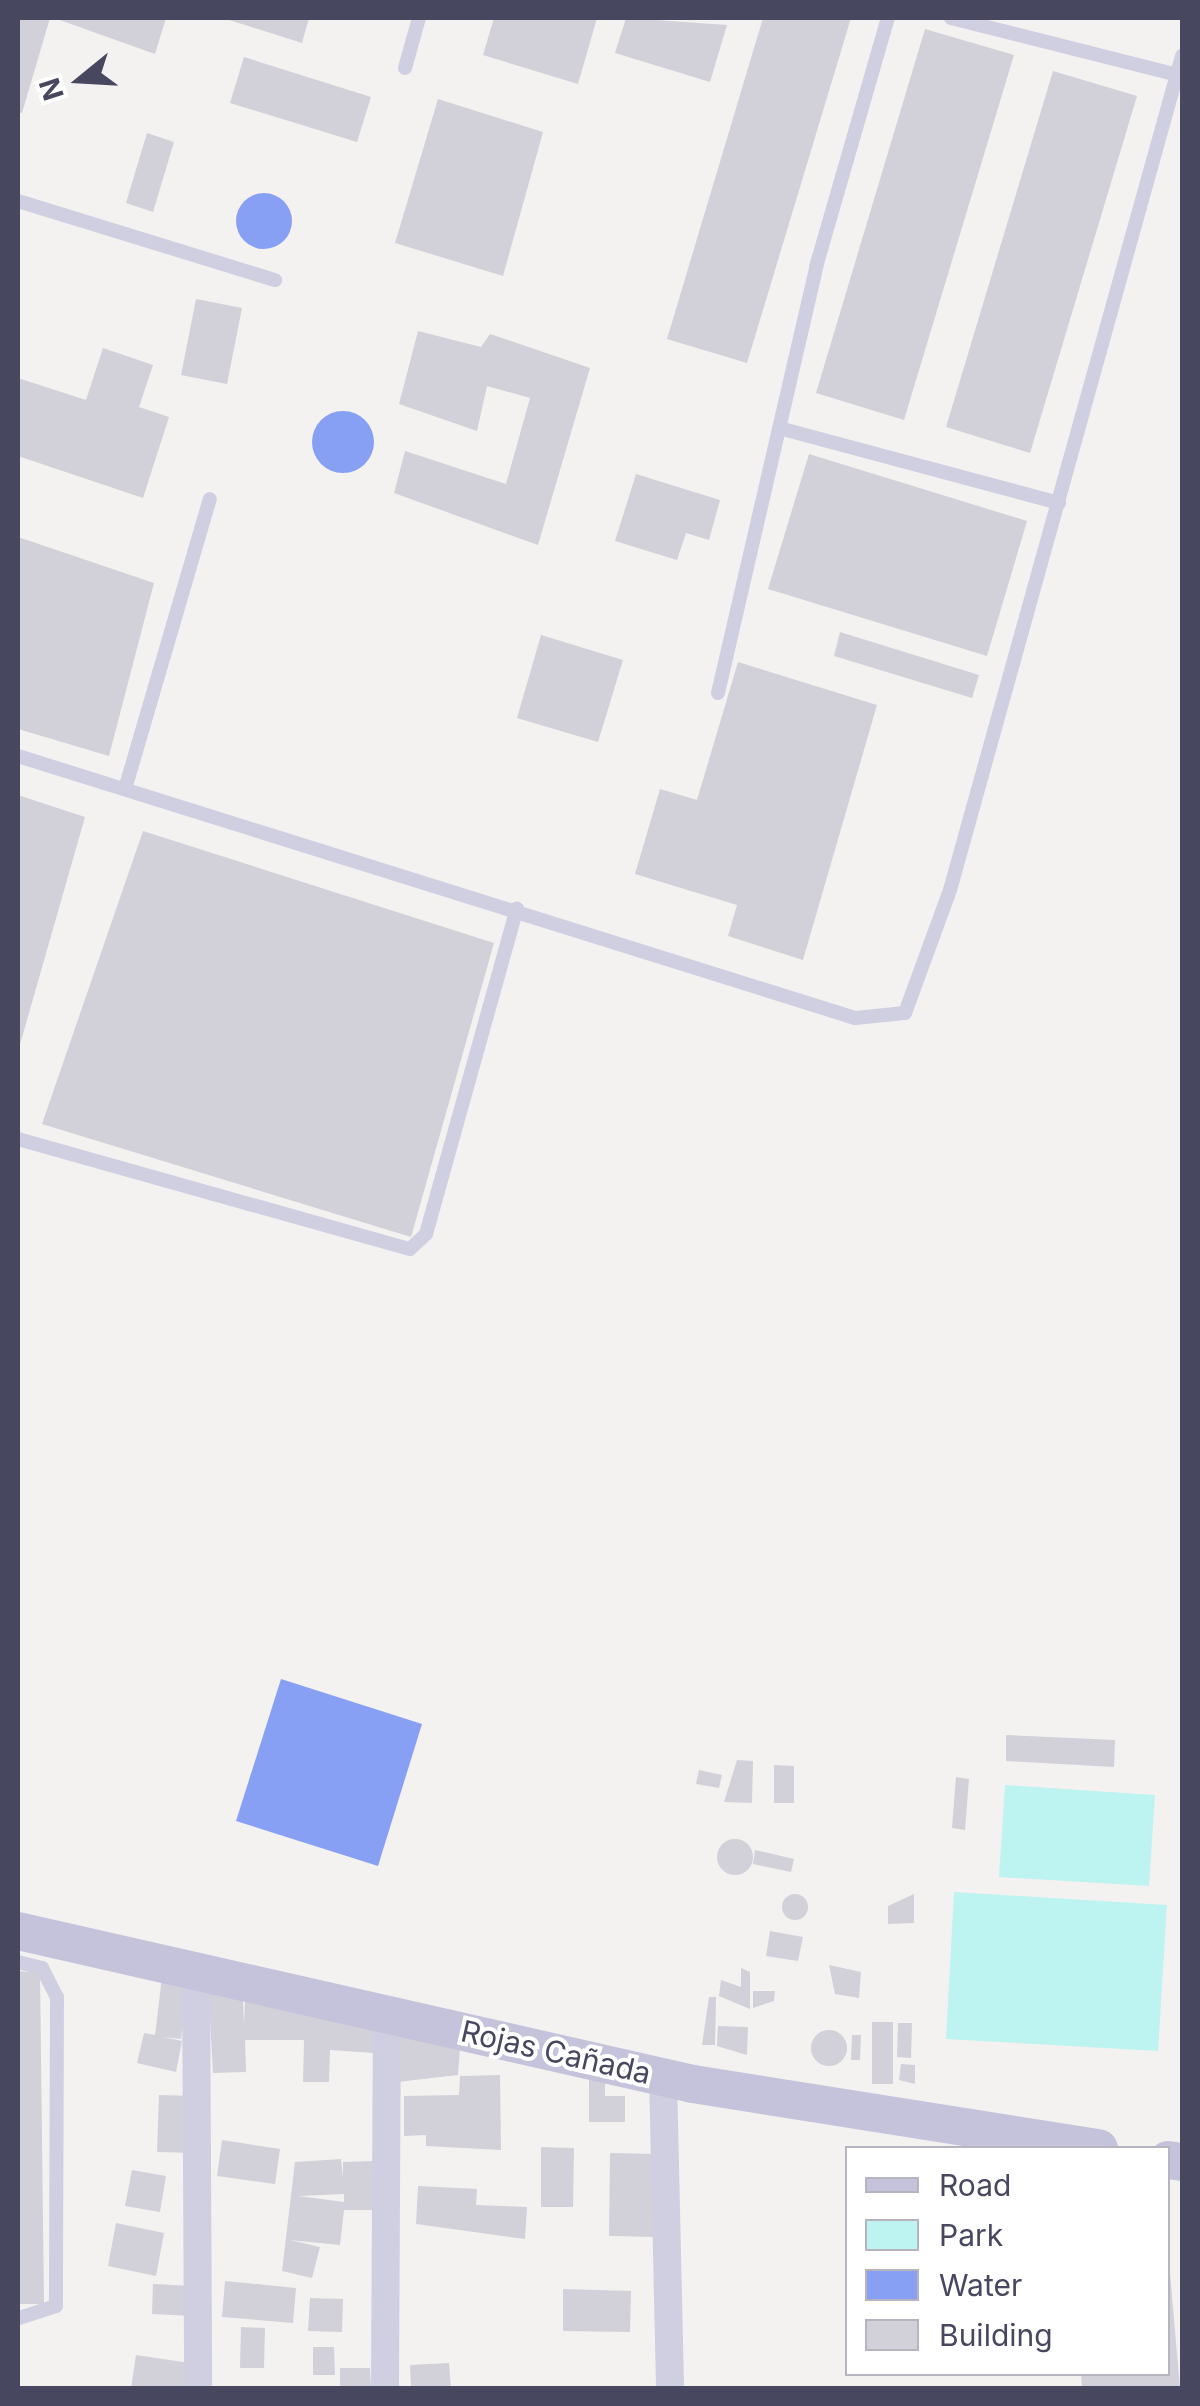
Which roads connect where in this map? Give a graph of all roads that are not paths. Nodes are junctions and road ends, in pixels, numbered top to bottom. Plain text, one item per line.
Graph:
1 (419, 18) edge
2 (888, 18) edge
3 (951, 18) edge
4 (1182, 56) edge
5 (405, 68) dead end
6 (1178, 74) junction
7 (18, 201) edge
8 (275, 280) dead end
9 (778, 428) junction
10 (210, 499) dead end
11 (1060, 504) junction
12 (718, 693) dead end
13 (18, 756) edge
14 (125, 789) junction
15 (517, 908) junction
16 (18, 1139) edge
17 (18, 1932) edge
18 (18, 1962) edge
19 (196, 1970) junction
20 (387, 2013) junction
21 (663, 2077) junction
22 (1086, 2146) edge
23 (18, 2318) edge
24 (198, 2388) edge
25 (385, 2388) edge
26 (670, 2388) edge

1 - 5 lane
2 - 9 lane
3 - 6 lane
4 - 6 lane
6 - 11 lane
7 - 8 lane
9 - 11 lane
9 - 12 lane
10 - 14 lane
11 - 15 lane
13 - 14 lane
14 - 15 lane
15 - 16 lane
17 - 19 main road, Rojas Cañada
18 - 23 lane
19 - 20 main road, Rojas Cañada
19 - 24 street
20 - 21 main road, Rojas Cañada
20 - 25 street
21 - 22 main road, Rojas Cañada
21 - 26 street

